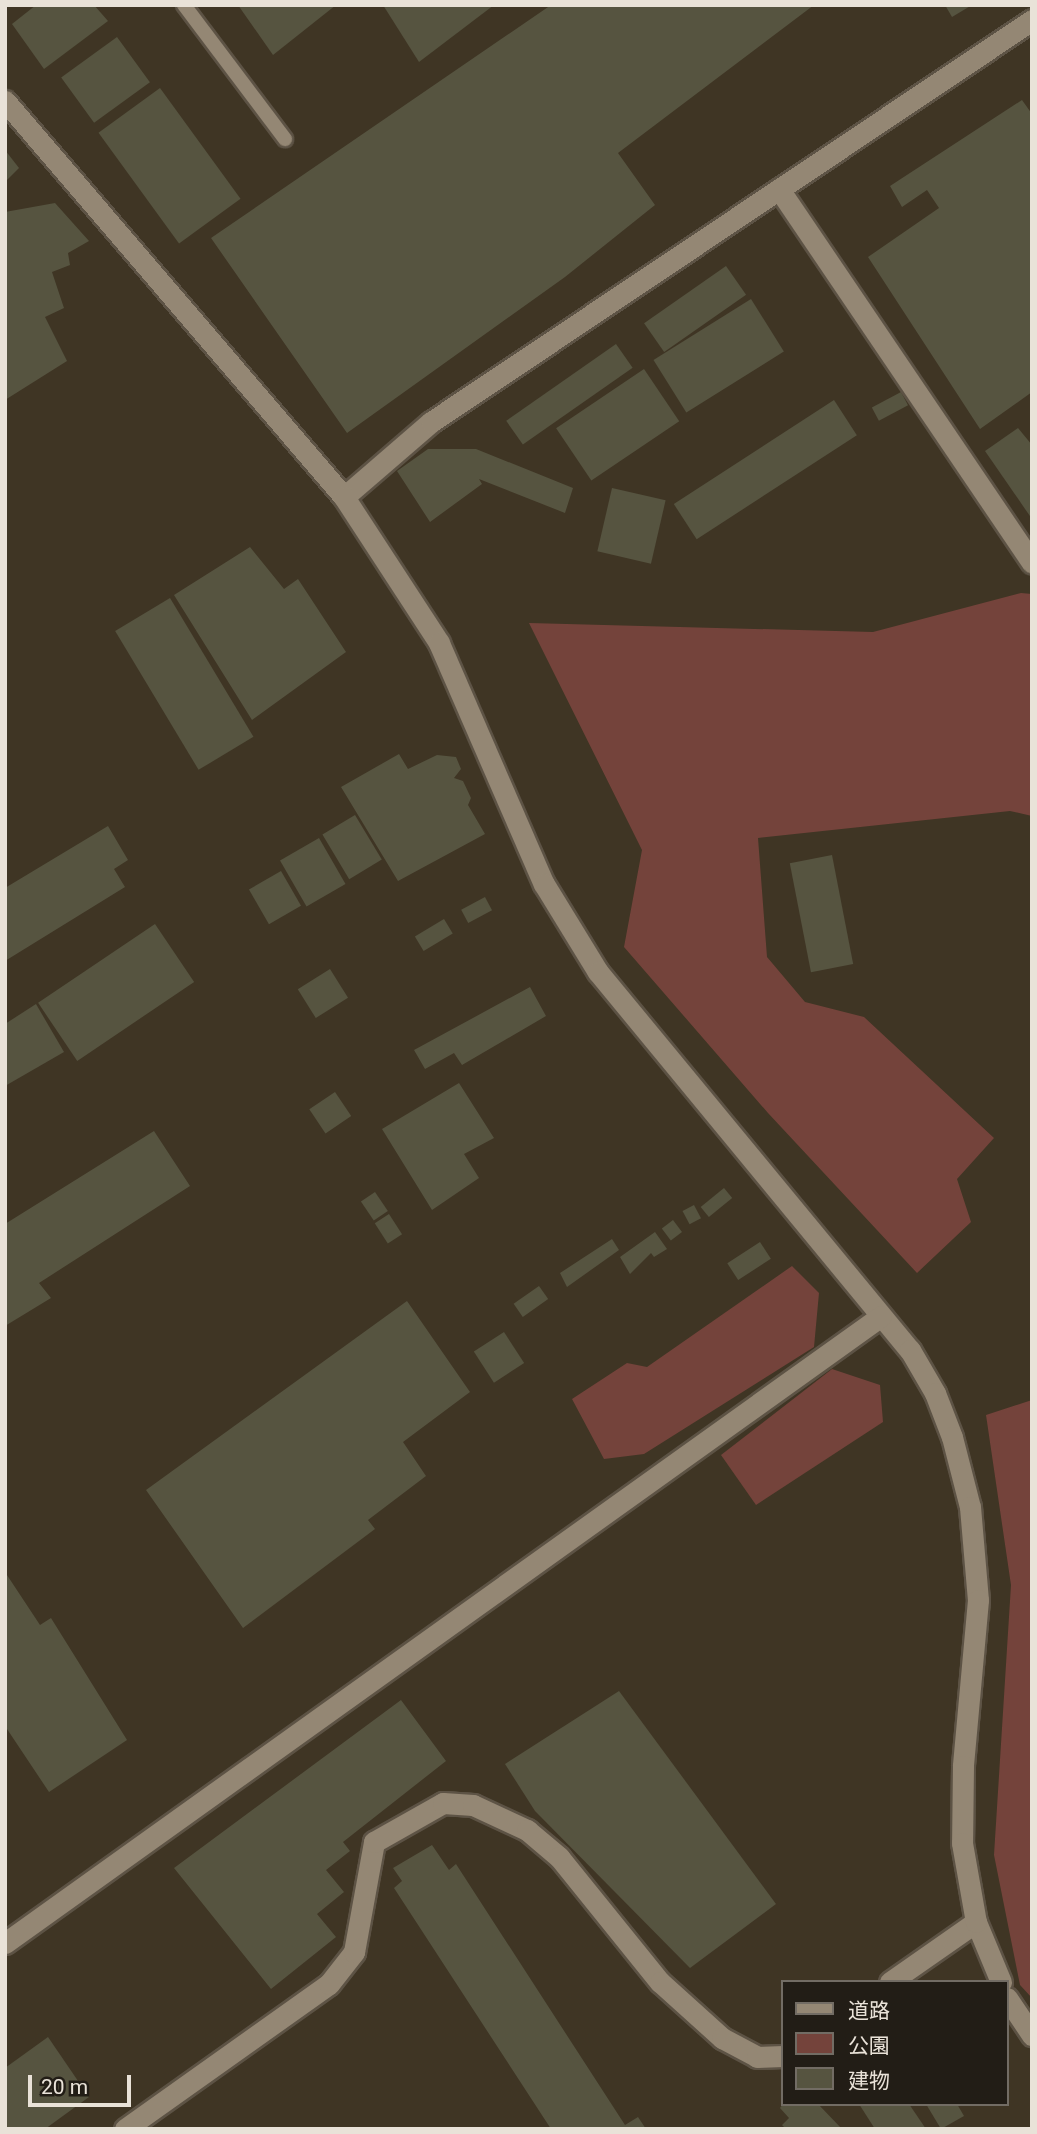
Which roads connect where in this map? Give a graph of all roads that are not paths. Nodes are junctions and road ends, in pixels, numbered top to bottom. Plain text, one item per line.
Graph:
1 (184, 5) edge
2 (1032, 20) edge
3 (5, 101) edge
4 (285, 139) dead end
5 (779, 189) junction
6 (344, 497) junction
7 (1032, 562) edge
8 (881, 1316) junction
9 (976, 1922) junction
10 (5, 1942) edge
11 (893, 1980) edge
12 (1000, 1980) edge
13 (1009, 2001) edge
14 (1032, 2035) edge
15 (782, 2056) edge
16 (125, 2129) edge

1 - 4 lane
2 - 5 street
3 - 6 street
5 - 6 street
5 - 7 street
6 - 8 street
8 - 9 street
8 - 10 street
9 - 11 street
9 - 12 street
13 - 14 street
15 - 16 street

